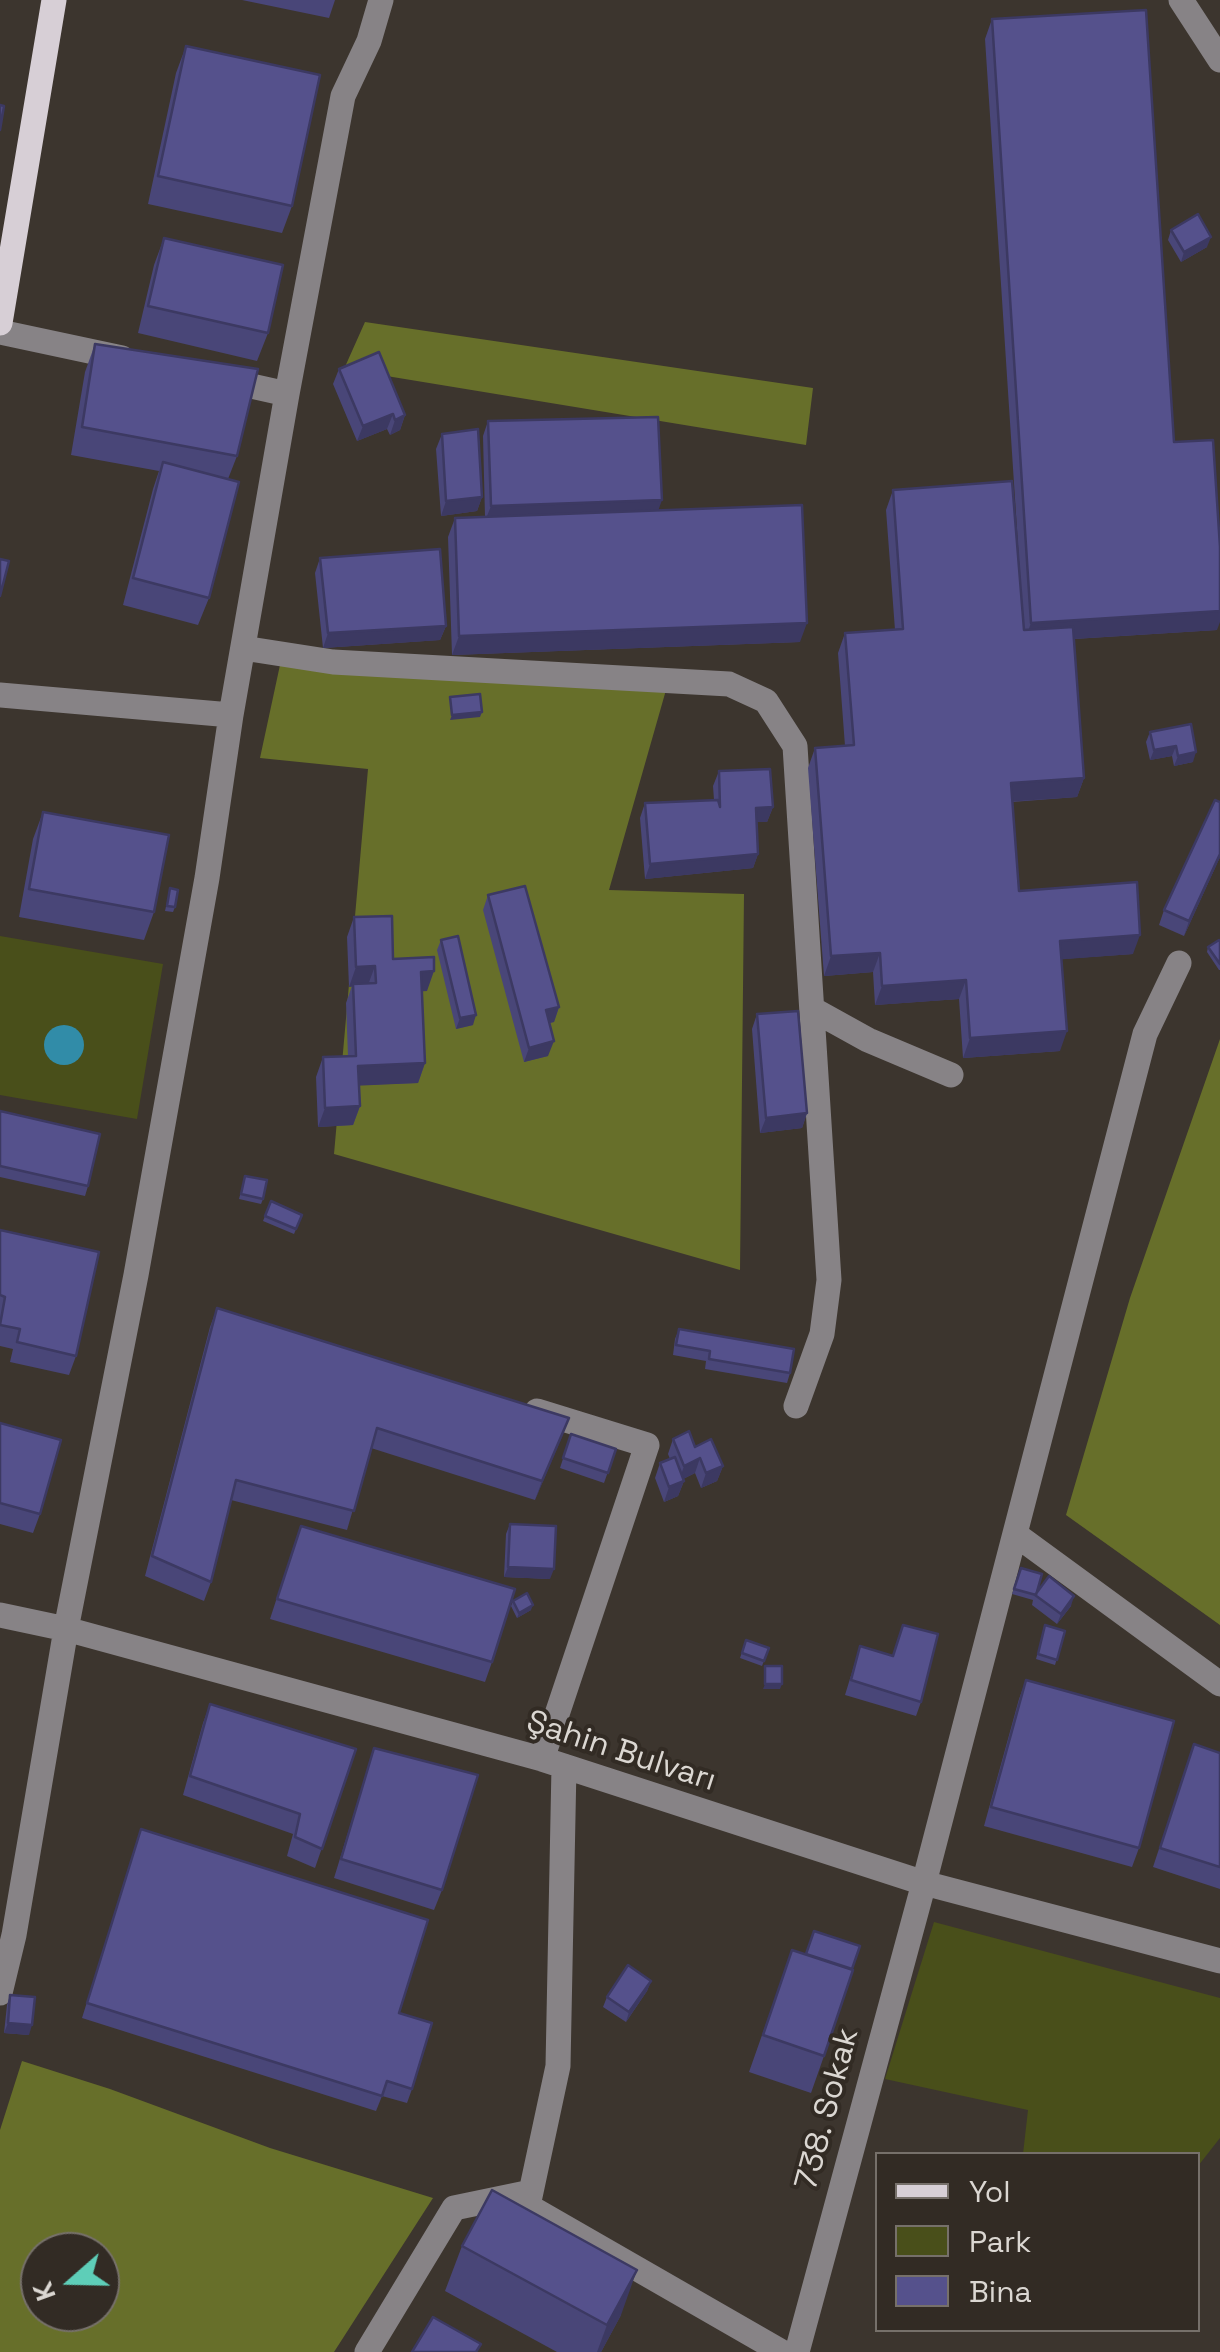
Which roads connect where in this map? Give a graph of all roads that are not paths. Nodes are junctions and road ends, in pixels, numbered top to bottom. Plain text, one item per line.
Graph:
1 (54, 0) edge
2 (381, 0) edge
3 (1181, 0) edge
4 (1220, 60) edge
5 (0, 323) edge
6 (0, 332) edge
7 (153, 365) edge
8 (192, 373) edge
9 (288, 394) junction
10 (243, 648) junction
11 (0, 696) edge
12 (231, 715) junction
13 (1178, 963) dead end
14 (812, 1009) junction
15 (952, 1075) dead end
16 (515, 1404) edge
17 (796, 1406) dead end
18 (1014, 1534) junction
19 (0, 1615) edge
20 (66, 1629) junction
21 (1220, 1684) edge
22 (553, 1763) junction
23 (924, 1884) junction
24 (1220, 1961) edge
25 (0, 1993) edge
26 (531, 2192) junction
27 (366, 2352) edge
28 (782, 2352) edge
29 (797, 2352) edge

1 - 5 main road
2 - 9 street
3 - 4 street
6 - 7 street
8 - 9 street
9 - 10 street
10 - 12 street
10 - 14 street
11 - 12 street
12 - 20 street
13 - 18 street, 738. Sokak
14 - 15 street
14 - 17 street
16 - 22 street
18 - 21 street
18 - 23 street, 738. Sokak
19 - 20 street, Şahin Bulvarı
20 - 22 street, Şahin Bulvarı
20 - 25 street
22 - 23 street, Şahin Bulvarı
22 - 26 street
23 - 24 street, Şahin Bulvarı
23 - 29 street, 738. Sokak
26 - 27 street
26 - 28 street

